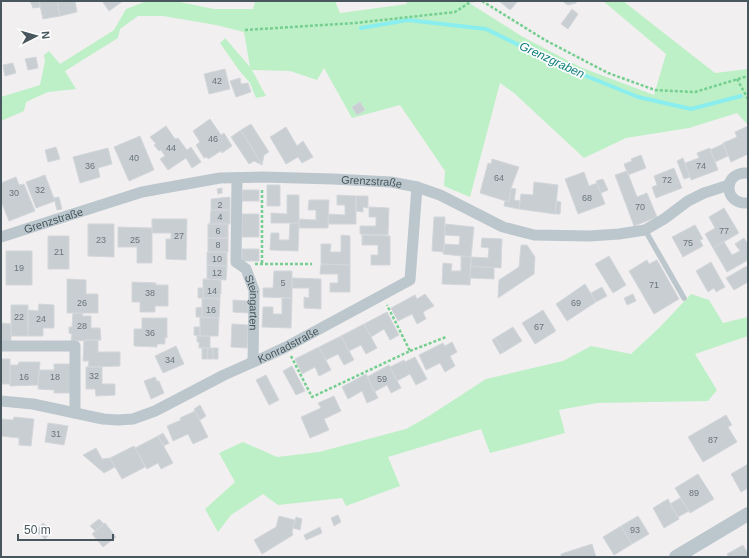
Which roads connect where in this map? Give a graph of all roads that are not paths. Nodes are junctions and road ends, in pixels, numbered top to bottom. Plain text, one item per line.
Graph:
1 (748, 173) edge
2 (237, 178) junction
3 (729, 185) junction
4 (417, 187) junction
5 (748, 203) edge
6 (645, 230) junction
7 (1, 238) edge
8 (684, 298) dead end
9 (2, 346) dead end
10 (253, 362) junction
11 (1, 401) edge
12 (75, 413) junction
13 (748, 514) edge
14 (676, 557) edge

1 - 3 street, Grenzstraße
2 - 4 street, Grenzstraße
2 - 7 street, Grenzstraße
2 - 10 street, Steingarten
3 - 5 street
3 - 6 street, Grenzstraße
4 - 6 street, Grenzstraße
4 - 10 street, Konradstraße
6 - 8 lane
9 - 12 street
10 - 12 street, Konradstraße
11 - 12 street, Konradstraße
13 - 14 street

